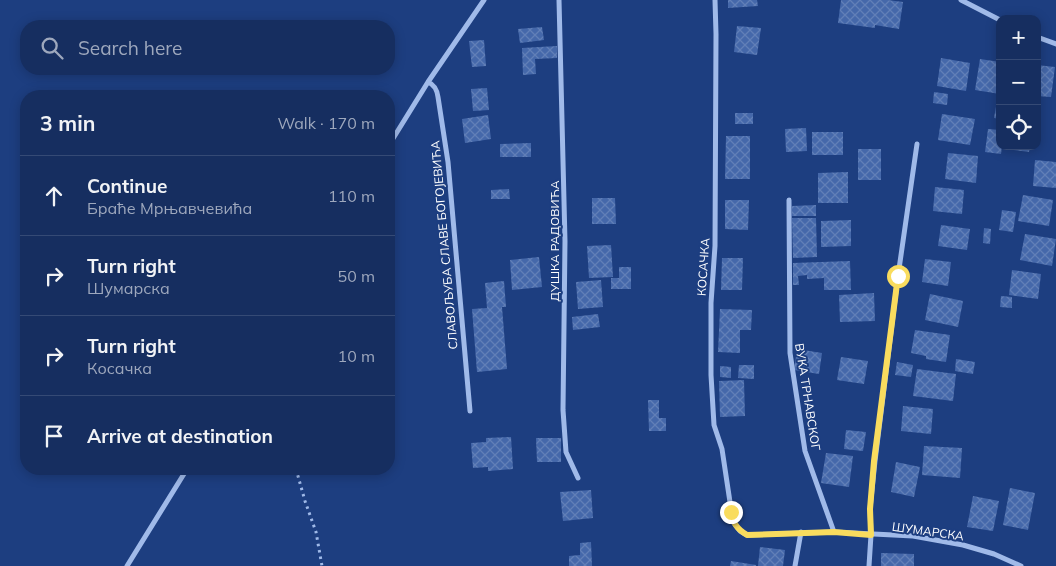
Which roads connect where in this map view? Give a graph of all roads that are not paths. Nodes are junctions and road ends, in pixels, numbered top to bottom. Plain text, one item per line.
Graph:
1 (484, 0) edge
2 (559, 0) edge
3 (715, 0) edge
4 (961, 0) edge
5 (996, 18) edge
6 (1041, 38) edge
7 (1056, 44) edge
8 (428, 82) junction
9 (395, 135) edge
10 (917, 144) dead end
11 (789, 200) dead end
12 (470, 411) dead end
13 (184, 475) edge
14 (578, 478) dead end
15 (740, 531) joint
16 (801, 532) junction
17 (834, 532) junction
18 (871, 535) junction
19 (127, 566) edge
20 (795, 566) edge
21 (869, 566) edge
22 (1021, 566) edge

1 - 8 street
2 - 14 street, ДУШКА РАДОВИЋА
3 - 15 street, КОСАЧКА
4 - 5 street
6 - 7 street
8 - 9 street
8 - 12 street, СЛАВОЉУБА СЛАВЕ БОГОЈЕВИЋА
10 - 18 street
11 - 17 street, ВУКА ТРНАВСКОГ
13 - 19 street
15 - 16 street, ШУМАРСКА
16 - 17 street, ШУМАРСКА
16 - 20 street
17 - 18 street, ШУМАРСКА
18 - 21 street
18 - 22 street, ШУМАРСКА

